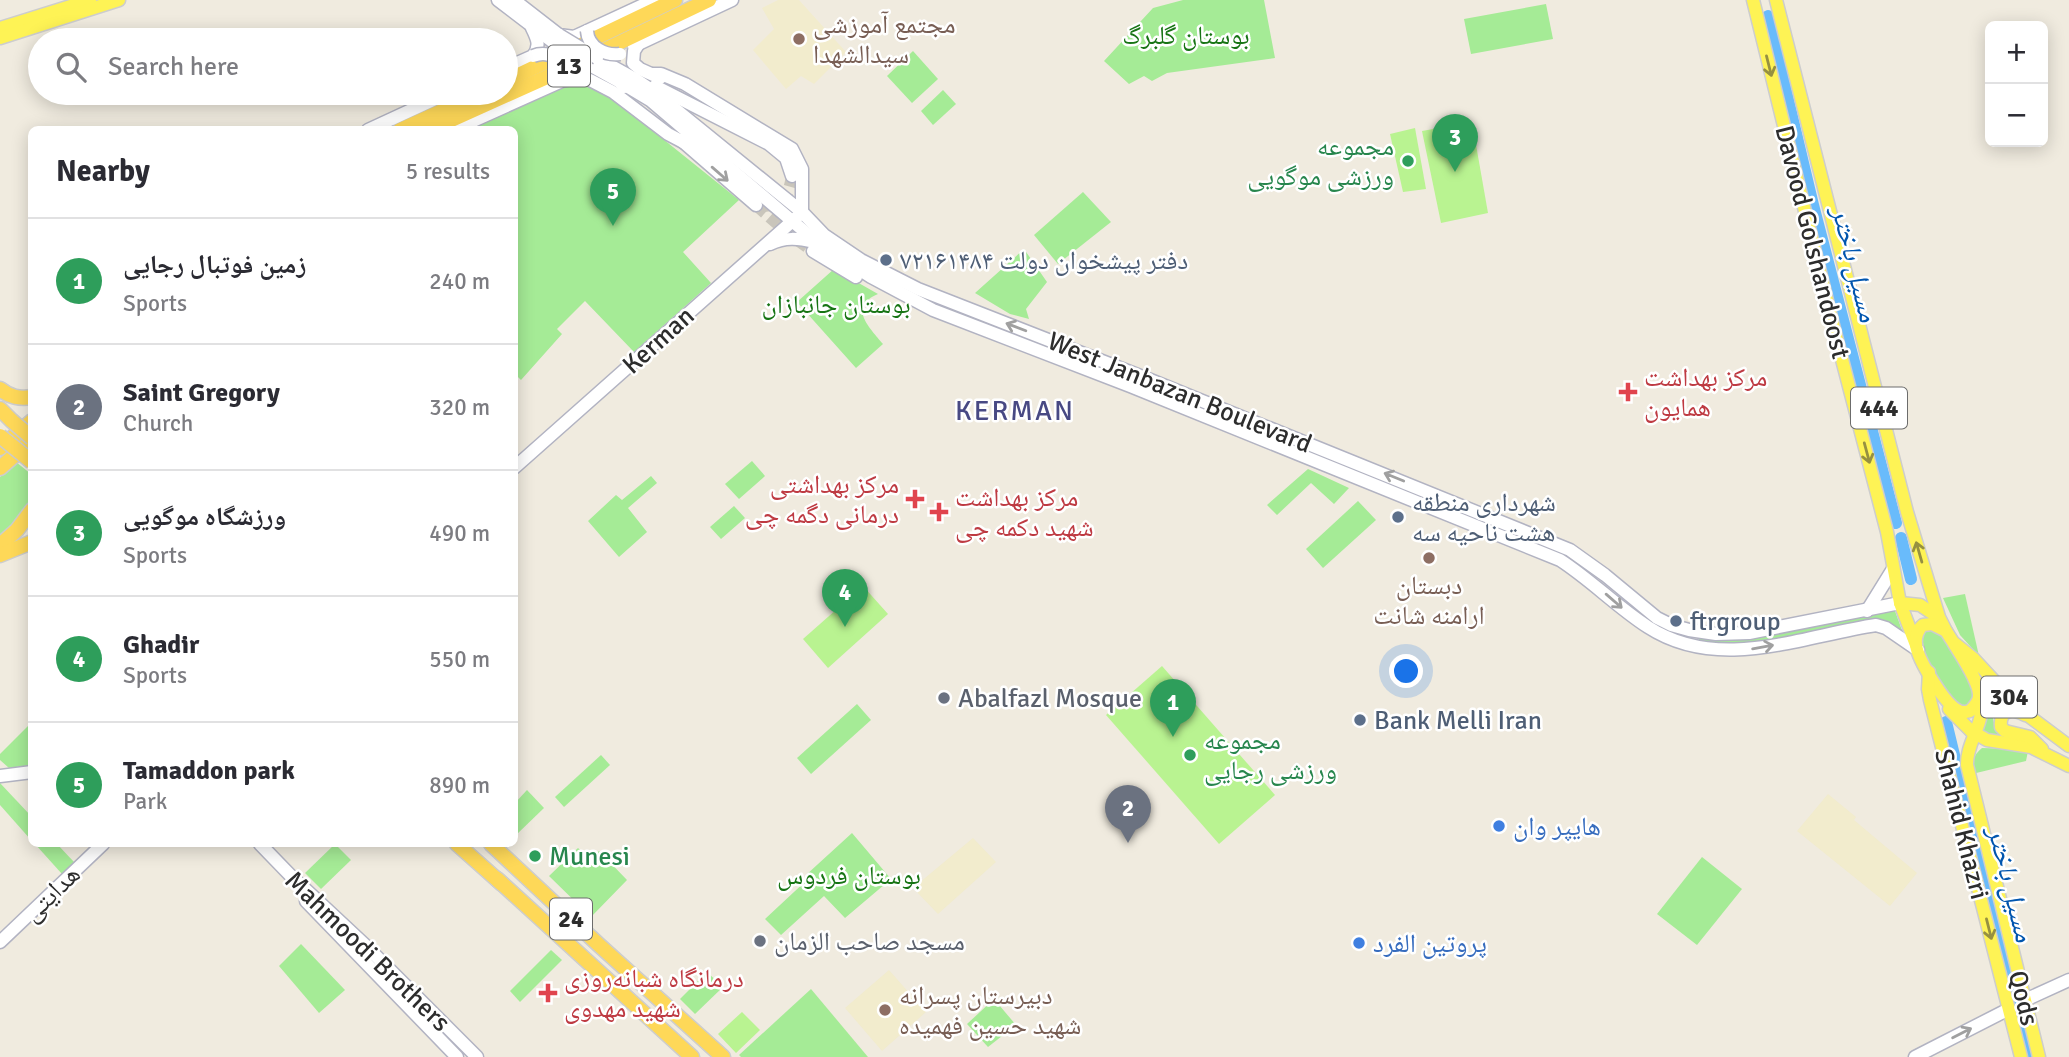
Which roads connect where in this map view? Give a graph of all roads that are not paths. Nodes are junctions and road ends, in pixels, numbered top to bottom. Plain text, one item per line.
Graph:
1 (90, 0) edge
2 (119, 0) edge
3 (498, 0) edge
4 (514, 0) edge
5 (654, 0) edge
6 (676, 0) edge
7 (709, 0) edge
8 (732, 0) edge
9 (1753, 0) edge
10 (1776, 0) edge
11 (530, 25) junction
12 (0, 28) edge
13 (31, 28) edge
14 (28, 29) edge
15 (587, 31) junction
16 (0, 38) edge
17 (556, 38) junction
18 (639, 43) junction
19 (533, 56) junction
20 (592, 61) junction
21 (518, 63) edge
22 (653, 74) junction
23 (518, 75) edge
24 (635, 79) junction
25 (562, 81) junction
26 (620, 82) junction
27 (518, 90) edge
28 (518, 101) edge
29 (422, 105) edge
30 (455, 105) edge
31 (485, 105) edge
32 (509, 105) edge
33 (723, 120) junction
34 (377, 126) edge
35 (409, 126) edge
36 (438, 126) edge
37 (462, 126) edge
38 (685, 143) junction
39 (792, 176) dead end
40 (745, 180) junction
41 (756, 205) tunnel mouth
42 (797, 217) junction
43 (764, 247) junction
44 (816, 247) junction
45 (933, 310) junction
46 (0, 389) edge
47 (28, 397) edge
48 (4, 415) edge
49 (28, 424) edge
50 (0, 436) edge
51 (28, 436) edge
52 (28, 443) edge
53 (0, 448) edge
54 (28, 459) edge
55 (518, 464) edge
56 (0, 468) edge
57 (1906, 512) junction
58 (28, 515) edge
59 (1884, 522) junction
60 (28, 535) edge
61 (28, 544) edge
62 (0, 545) edge
63 (1570, 550) junction
64 (0, 555) edge
65 (1560, 560) junction
66 (1893, 569) junction
67 (1900, 603) junction
68 (1867, 611) junction
69 (1939, 617) junction
70 (1689, 630) junction
71 (1950, 636) junction
72 (1695, 646) junction
73 (1917, 648) junction
74 (1928, 672) junction
75 (1980, 695) junction
76 (1946, 699) junction
77 (2037, 723) junction
78 (1975, 734) junction
79 (2001, 743) junction
80 (2069, 746) edge
81 (2045, 752) junction
82 (1967, 765) junction
83 (2069, 765) edge
84 (28, 772) edge
85 (0, 776) edge
86 (100, 847) edge
87 (257, 847) edge
88 (263, 847) edge
89 (460, 847) edge
90 (494, 847) edge
91 (508, 859) junction
92 (288, 877) junction
93 (497, 879) junction
94 (0, 942) edge
95 (599, 945) junction
96 (584, 960) junction
97 (2069, 980) edge
98 (2025, 1000) junction
99 (2009, 1009) junction
100 (457, 1057) edge
101 (477, 1057) edge
102 (692, 1057) edge
103 (723, 1057) edge
104 (1915, 1057) edge
105 (2021, 1057) edge
106 (2039, 1057) edge

1 - 12 main road
2 - 13 main road
3 - 11 main road, West Janbazan Boulevard
4 - 17 main road, West Janbazan Boulevard
5 - 15 main road
6 - 23 highway, 13
7 - 27 highway, 13
8 - 18 main road
9 -> 59 main road, Davood Golshandoost / 444
10 - 57 main road, Davood Golshandoost / 444
11 - 17 main road, West Janbazan Boulevard
11 - 19 main road
14 - 16 main road
15 - 17 main road
15 - 18 main road, bridge
17 - 20 main road, West Janbazan Boulevard, bridge
18 - 22 main road
19 - 21 main road
19 - 25 main road, bridge
20 - 24 main road, West Janbazan Boulevard
20 - 26 main road, West Janbazan Boulevard
22 - 33 main road
22 - 42 main road
24 - 33 main road
24 - 42 main road, West Janbazan Boulevard
25 - 28 main road
25 - 38 main road
26 - 38 main road, West Janbazan Boulevard
26 - 40 main road, West Janbazan Boulevard
29 - 34 main road
30 - 35 highway
31 - 36 highway, 13
32 - 37 main road
33 - 39 main road
38 -> 41 main road
40 - 42 main road, West Janbazan Boulevard
40 - 43 main road
42 - 43 main road, Kerman
42 - 44 main road, West Janbazan Boulevard
63 -> 42 main road, West Janbazan Boulevard
43 - 44 main road
43 - 55 main road, Kerman
44 - 45 main road, West Janbazan Boulevard
44 - 45 main road
45 - 65 main road, West Janbazan Boulevard
46 - 47 highway
48 - 51 highway, bridge
49 - 53 highway
50 - 54 highway, bridge
52 - 56 highway
57 - 59 main road
69 -> 57 main road, Davood Golshandoost / 444
58 - 62 highway
59 - 66 main road, Davood Golshandoost / 444
60 - 62 highway
61 - 64 highway
63 - 65 main road
63 - 70 main road, West Janbazan Boulevard
65 -> 72 main road, West Janbazan Boulevard
66 - 67 main road, Davood Golshandoost / 444
66 - 68 main road
67 - 68 main road, West Janbazan Boulevard
67 - 69 main road
67 - 73 main road, Davood Golshandoost / 444
68 - 70 main road, West Janbazan Boulevard
69 - 71 main road, Davood Golshandoost / 444
70 - 72 main road
71 - 73 main road
71 - 75 main road, Davood Golshandoost
71 - 77 main road, 304
72 -> 73 main road, West Janbazan Boulevard
73 - 74 main road, Davood Golshandoost
74 - 76 main road
74 -> 99 main road, Shahid Khazri
75 - 76 main road
75 - 78 main road, Qods
76 - 78 main road, 304
77 - 80 main road, 304
77 - 81 main road
78 - 79 main road, 304
78 - 82 main road, Qods
79 - 81 main road, 304
79 - 82 main road
81 - 83 main road, 304
82 - 98 main road, Qods
84 - 85 main road
86 - 94 main road, هدایتی
87 - 92 main road
88 - 92 main road, Mahmoodi Brothers
89 - 93 highway, 24
90 - 91 highway, 24
91 - 93 highway
91 - 95 highway, 24
92 - 100 main road, Mahmoodi Brothers
92 - 101 main road, Mahmoodi Brothers
93 - 96 highway, 24
95 - 96 highway
95 - 103 highway, 24
96 - 102 highway, 24
97 - 98 main road
98 - 106 main road, Qods
104 -> 99 main road
99 - 105 main road, Shahid Khazri

